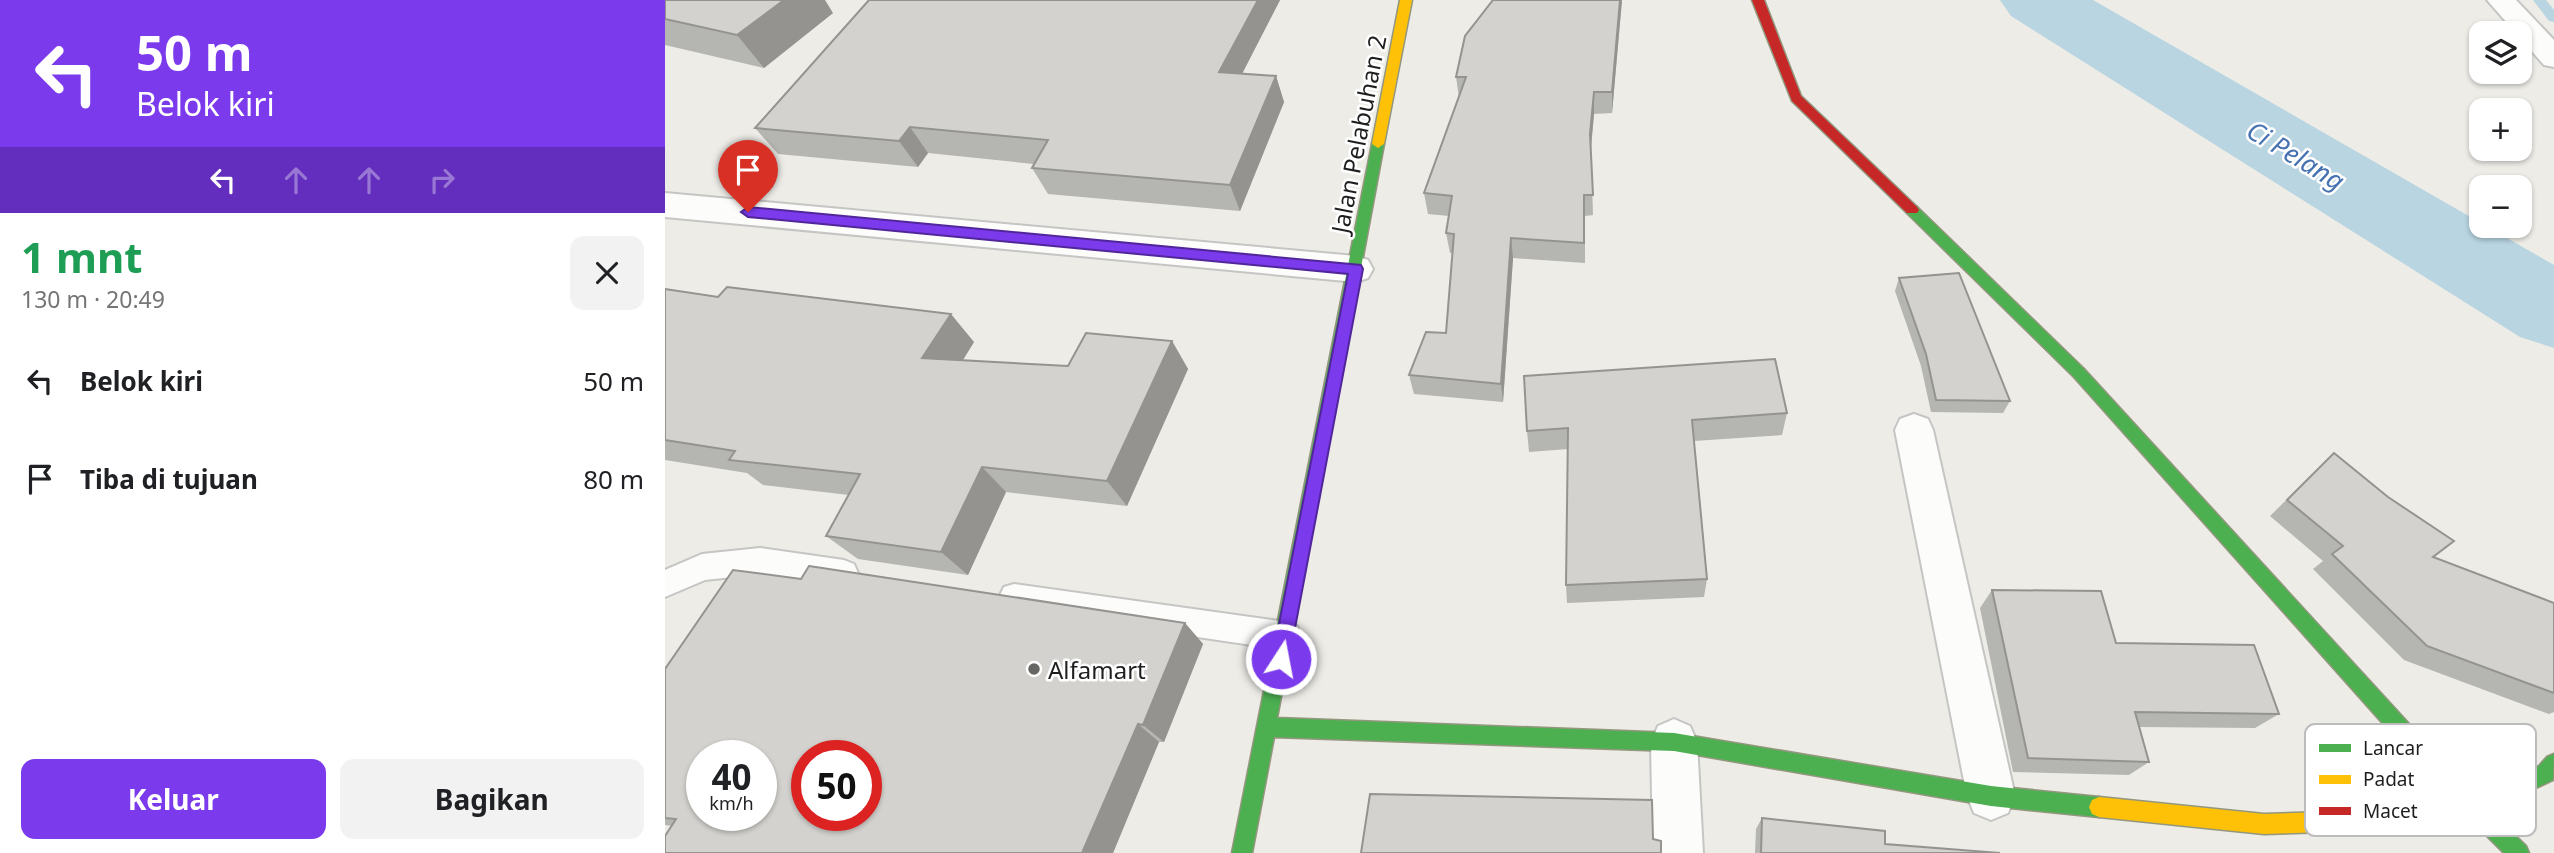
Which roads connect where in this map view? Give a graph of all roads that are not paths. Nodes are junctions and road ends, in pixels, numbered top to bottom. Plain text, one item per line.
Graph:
1 (1406, 0) edge
2 (1758, 0) edge
3 (2501, 0) edge
4 (2554, 58) edge
5 (665, 205) edge
6 (1356, 269) junction
7 (1915, 430) dead end
8 (871, 577) edge
9 (665, 584) edge
10 (982, 593) edge
11 (1286, 636) junction
12 (2396, 724) edge
13 (1268, 727) junction
14 (1674, 742) junction
15 (2554, 764) edge
16 (2536, 778) edge
17 (1990, 796) junction
18 (2305, 823) edge
19 (2501, 836) edge
20 (1242, 853) edge
21 (1678, 853) edge
22 (2519, 853) edge

1 - 6 street, Jalan Pelabuhan 2
2 - 12 street
3 - 4 street
5 - 6 street
6 - 11 street, Jalan Pelabuhan 2
7 - 17 street
8 - 9 lane
10 - 11 lane
11 - 13 street, Jalan Pelabuhan 2
13 - 14 street
13 - 20 street, Jalan Pelabuhan 2
14 - 17 street
14 - 21 street
15 - 16 street
17 - 18 street
19 - 22 street

